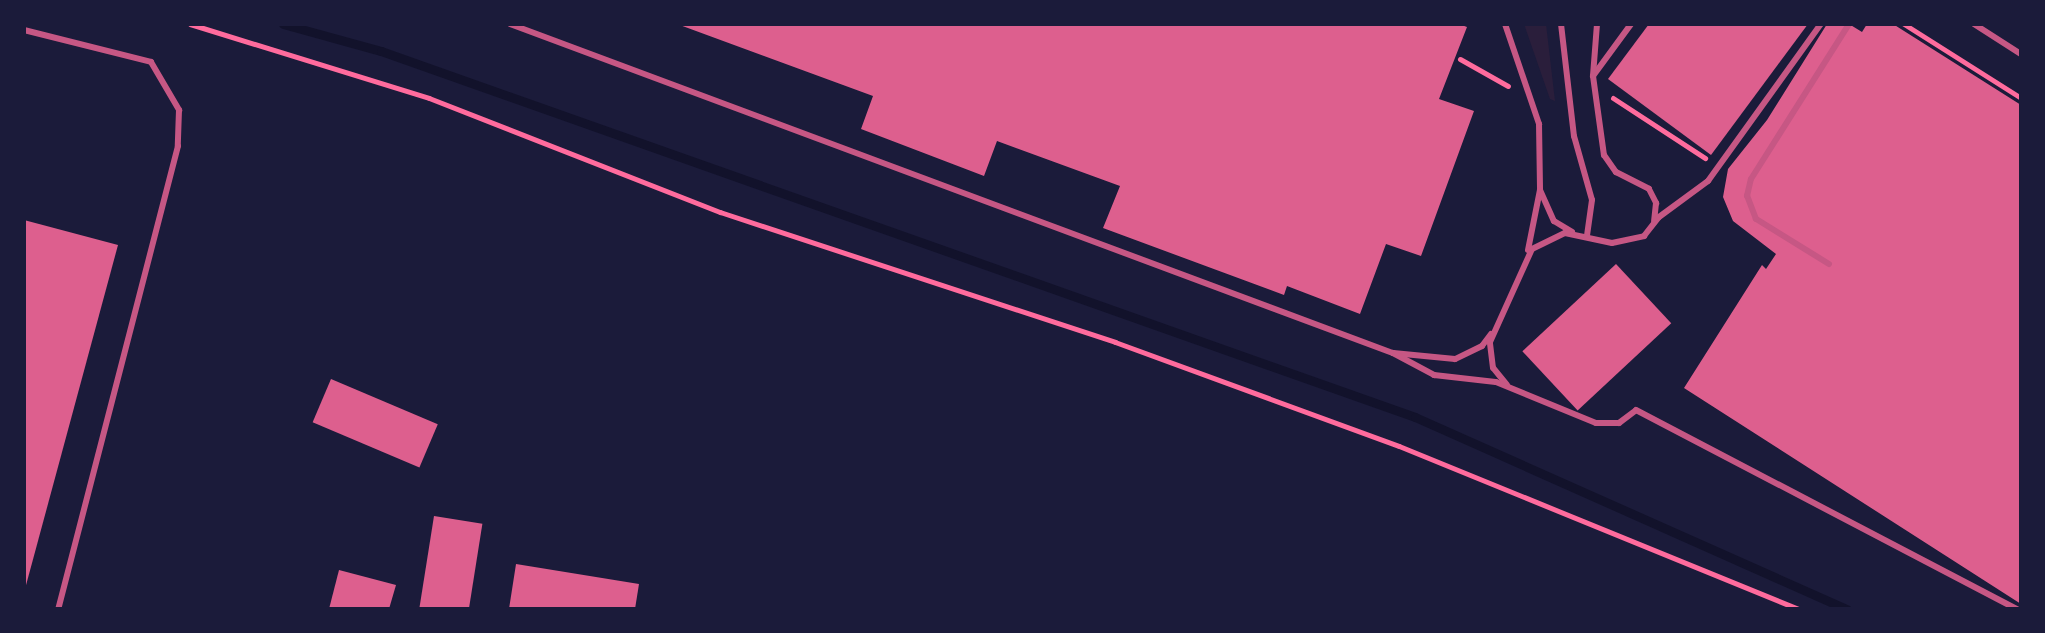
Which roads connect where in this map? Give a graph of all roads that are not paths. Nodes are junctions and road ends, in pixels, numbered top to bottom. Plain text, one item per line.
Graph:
1 (510, 24) edge
2 (1505, 24) edge
3 (1561, 24) edge
4 (1597, 24) edge
5 (1631, 24) edge
6 (1821, 24) edge
7 (1849, 24) edge
8 (1974, 24) edge
9 (24, 30) edge
10 (2021, 54) edge
11 (1593, 76) junction
12 (1540, 190) junction
13 (1654, 222) junction
14 (1576, 233) junction
15 (1587, 236) junction
16 (1525, 258) junction
17 (1829, 264) dead end
18 (1491, 334) junction
19 (1393, 353) junction
20 (1510, 387) junction
21 (58, 609) edge
22 (2017, 609) edge

1 - 19 lane
2 - 12 lane
3 - 15 lane
4 - 11 lane
5 - 11 lane
6 - 13 lane
7 - 17 lane
8 - 10 lane
9 - 21 lane
11 - 13 lane
12 - 14 lane
12 - 16 lane
13 - 15 lane
14 - 15 lane
14 - 16 lane
16 - 18 lane
18 - 19 lane
18 - 20 lane
19 - 20 lane
20 - 22 lane

